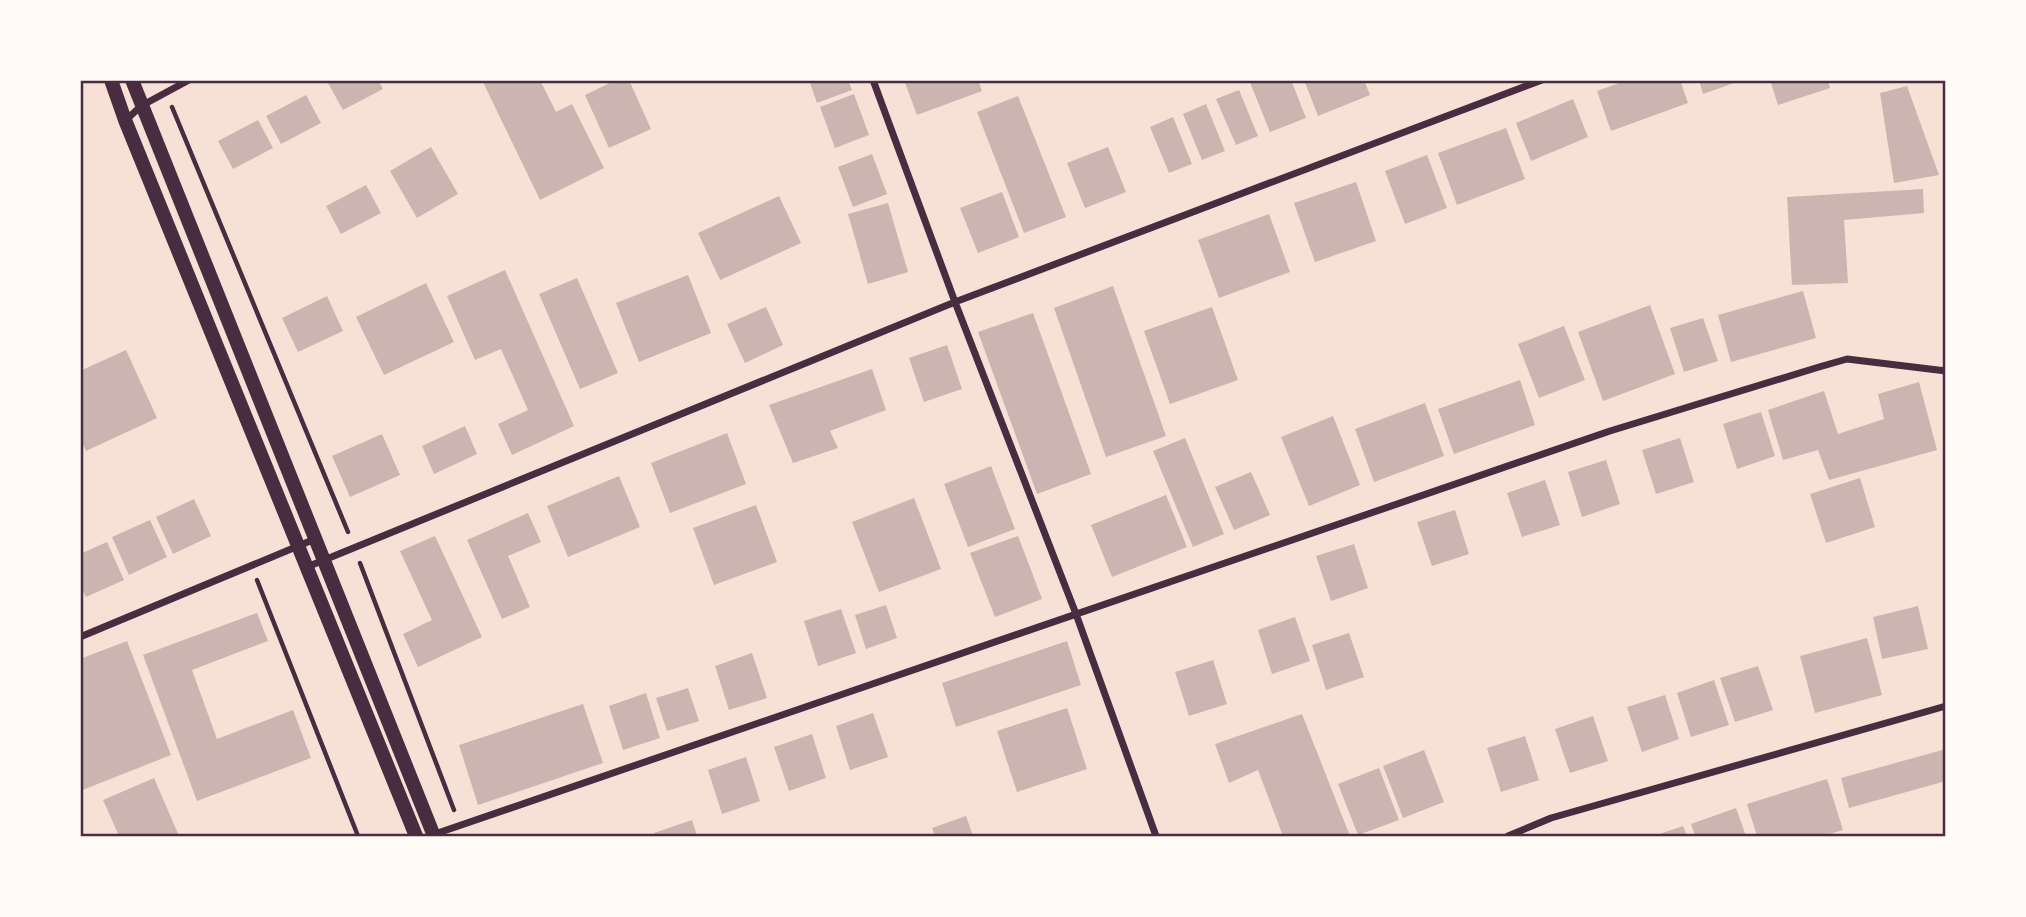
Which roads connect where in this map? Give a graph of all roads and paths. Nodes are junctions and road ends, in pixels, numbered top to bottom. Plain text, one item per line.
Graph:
1 (111, 80) edge
2 (132, 80) edge
3 (189, 80) edge
4 (873, 80) edge
5 (1542, 80) edge
6 (166, 92) junction
7 (141, 106) junction
8 (125, 120) junction
9 (954, 302) junction
10 (1945, 371) edge
11 (315, 539) junction
12 (299, 546) junction
13 (355, 548) junction
14 (324, 560) junction
15 (251, 566) junction
16 (307, 567) junction
17 (1076, 614) junction
18 (80, 637) edge
19 (1945, 706) edge
20 (460, 825) junction
21 (358, 836) edge
22 (416, 836) edge
23 (432, 836) edge
24 (1156, 836) edge
25 (1508, 836) edge

1 - 8 main road
2 - 7 main road
3 - 6 street
4 - 9 street
5 - 9 street
6 - 7 street
6 - 13 path
7 - 8 street
7 - 11 main road
8 - 12 main road
9 - 13 street
9 - 17 street
10 - 17 street
11 - 12 street
11 - 14 main road
12 - 15 street
12 - 16 main road
13 - 14 street
13 - 20 path
14 - 16 street
14 - 23 main road
15 - 18 street
15 - 21 path
16 - 22 main road
17 - 20 street
17 - 24 street
19 - 25 street
20 - 23 street

